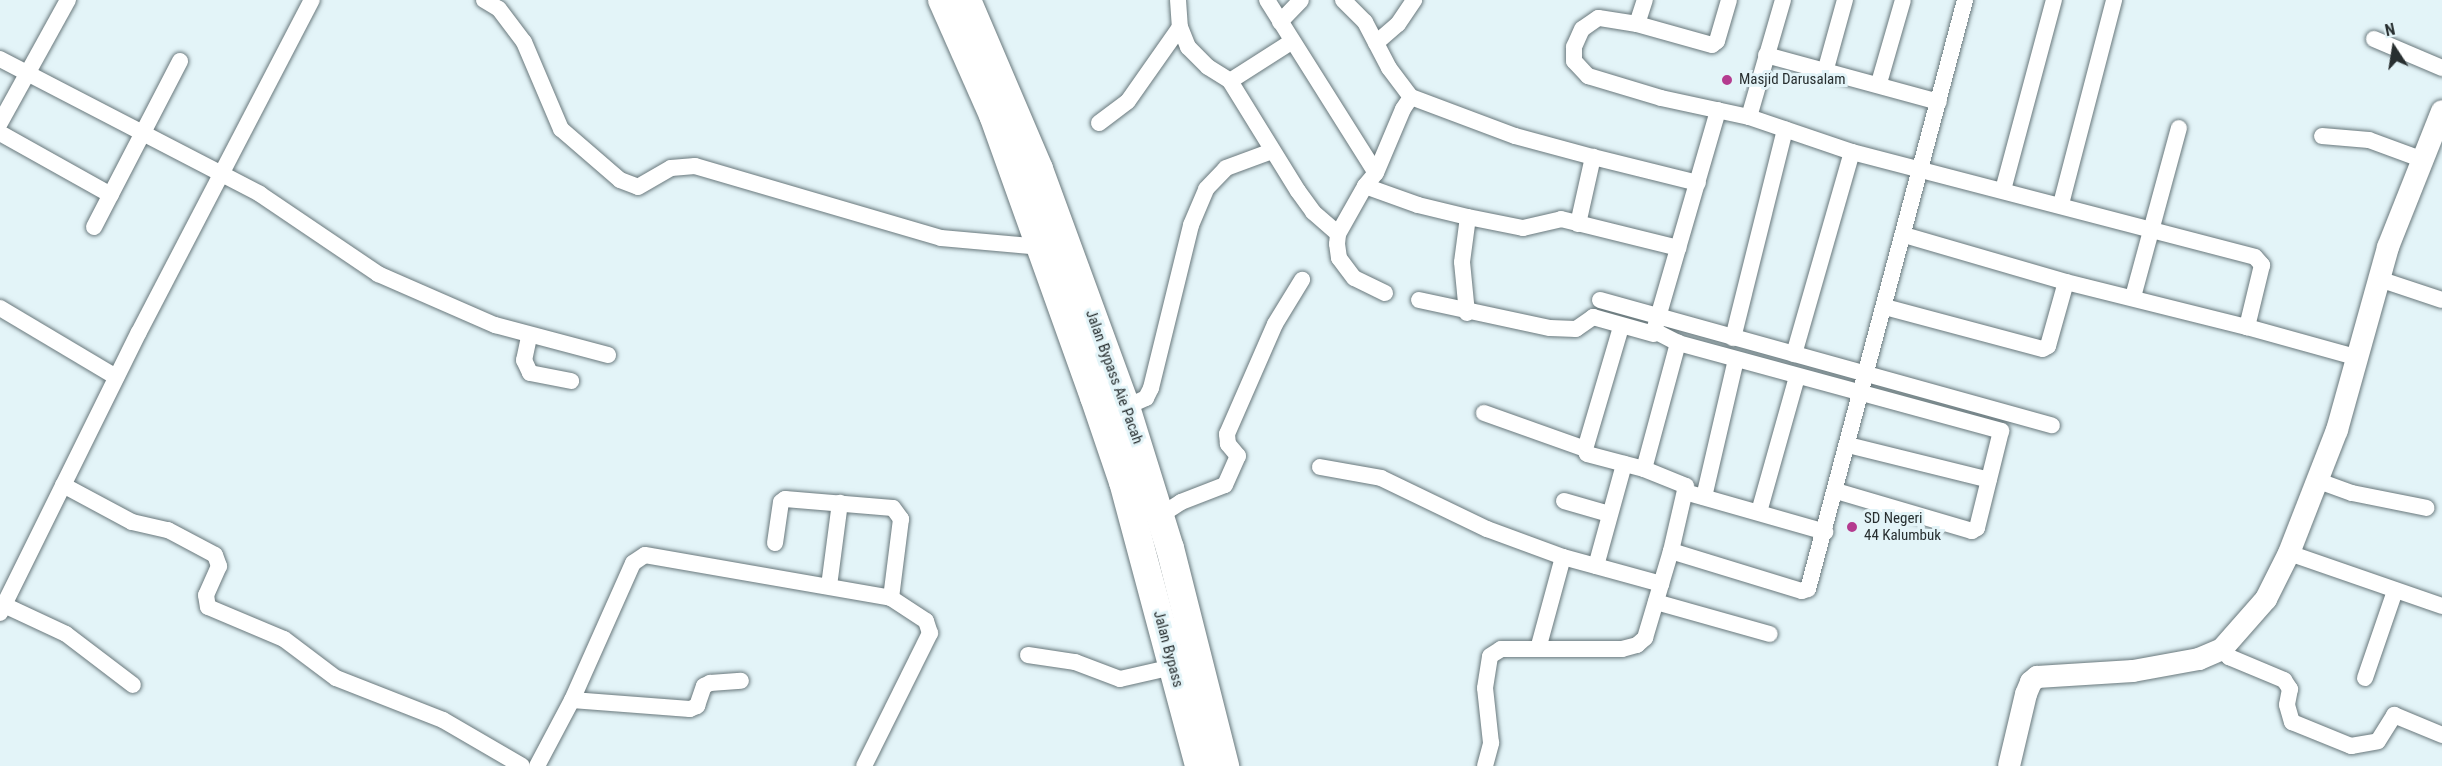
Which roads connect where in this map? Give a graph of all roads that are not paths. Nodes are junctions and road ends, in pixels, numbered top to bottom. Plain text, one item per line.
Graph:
1 (68, 0) edge
2 (312, 0) edge
3 (484, 0) edge
4 (942, 0) edge
5 (968, 0) edge
6 (1178, 0) edge
7 (1267, 0) edge
8 (1301, 0) edge
9 (1343, 0) edge
10 (1414, 0) edge
11 (1645, 0) edge
12 (1729, 0) edge
13 (1783, 0) edge
14 (1845, 0) edge
15 (1903, 0) edge
16 (1965, 0) edge
17 (2054, 0) edge
18 (2114, 0) edge
19 (1280, 22) junction
20 (1637, 24) junction
21 (1180, 27) junction
22 (2374, 39) dead end
23 (1292, 42) junction
24 (1376, 43) junction
25 (1766, 55) junction
26 (0, 60) edge
27 (180, 61) dead end
28 (2442, 68) edge
29 (26, 72) junction
30 (1825, 72) junction
31 (1230, 81) junction
32 (1879, 83) junction
33 (1411, 97) junction
34 (1939, 102) junction
35 (1718, 110) junction
36 (2442, 111) edge
37 (1749, 117) junction
38 (0, 123) edge
39 (1099, 123) dead end
40 (1785, 129) junction
41 (2179, 129) dead end
42 (0, 133) edge
43 (143, 135) junction
44 (2322, 136) dead end
45 (1272, 151) junction
46 (1852, 152) junction
47 (1593, 157) junction
48 (2421, 159) junction
49 (1923, 171) junction
50 (222, 176) junction
51 (1371, 180) junction
52 (1698, 183) junction
53 (2003, 190) junction
54 (111, 195) junction
55 (2061, 204) junction
56 (1468, 217) junction
57 (1578, 224) junction
58 (94, 226) dead end
59 (2151, 231) junction
60 (1338, 234) junction
61 (1904, 235) junction
62 (1042, 247) junction
63 (1678, 248) junction
64 (2379, 279) junction
65 (1302, 280) dead end
66 (2066, 282) junction
67 (1385, 293) dead end
68 (2133, 297) junction
69 (1419, 300) dead end
70 (1600, 300) dead end
71 (2442, 300) edge
72 (0, 308) edge
73 (1885, 308) junction
74 (1467, 313) junction
75 (1656, 326) junction
76 (1621, 327) junction
77 (2247, 327) junction
78 (529, 337) junction
79 (1733, 338) junction
80 (1678, 343) junction
81 (608, 354) dead end
82 (1794, 354) junction
83 (2359, 358) junction
84 (1736, 360) junction
85 (1797, 376) junction
86 (116, 377) junction
87 (1866, 377) junction
88 (571, 381) dead end
89 (1862, 395) junction
90 (1126, 407) junction
91 (1484, 412) dead end
92 (2052, 425) dead end
93 (1848, 445) junction
94 (1585, 449) junction
95 (1624, 464) junction
96 (1320, 467) dead end
97 (1644, 469) junction
98 (1989, 480) junction
99 (2316, 480) junction
100 (63, 485) junction
101 (1836, 490) junction
102 (1685, 492) junction
103 (1704, 497) junction
104 (1564, 501) dead end
105 (840, 503) junction
106 (2427, 508) dead end
107 (1760, 512) junction
108 (1609, 514) junction
109 (1161, 515) junction
110 (1825, 532) junction
111 (1136, 533) junction
112 (775, 543) dead end
113 (1671, 551) junction
114 (2289, 553) junction
115 (1563, 557) junction
116 (1596, 566) junction
117 (1661, 584) junction
118 (829, 586) junction
119 (2395, 591) junction
120 (891, 598) junction
121 (1656, 602) junction
122 (2442, 606) edge
123 (2, 609) edge
124 (1770, 634) dead end
125 (1538, 649) junction
126 (2222, 649) junction
127 (1028, 655) dead end
128 (1173, 667) junction
129 (2365, 678) dead end
130 (741, 681) dead end
131 (134, 686) dead end
132 (572, 700) junction
133 (2442, 735) edge
134 (522, 766) edge
135 (537, 766) edge
136 (864, 766) edge
137 (1199, 766) edge
138 (1225, 766) edge
139 (1485, 766) edge
140 (2009, 766) edge

1 - 29 street
2 - 50 street
3 - 62 street
4 - 62 highway, Jalan Bypass
5 - 90 highway, Jalan Bypass Aie Pacah
6 - 21 street
7 - 19 street
8 - 19 street
9 - 24 street
10 - 24 street
11 - 20 street
12 - 20 street
13 - 25 street
14 - 30 street
15 - 32 street
16 - 34 street
17 - 53 street
18 - 55 street
19 - 23 street
20 - 35 street
21 - 31 street
21 - 39 street
22 - 28 street
23 - 31 street
23 - 51 street
24 - 33 street
25 - 30 street
25 - 37 street
26 - 29 street
27 - 43 street
29 - 38 street
29 - 43 street
30 - 32 street
31 - 45 street
32 - 34 street
33 - 47 street
33 - 51 street
34 - 49 street
35 - 37 street
35 - 52 street
36 - 48 street
37 - 40 street
40 - 46 street
40 - 79 street
41 - 59 street
42 - 54 street
43 - 50 street
43 - 54 street
44 - 48 street
45 - 60 street
45 - 90 street
46 - 49 street
46 - 82 street
47 - 52 street
47 - 57 street
48 - 64 street
49 - 53 street
49 - 61 street
50 - 78 street
50 - 86 street
51 - 56 street
51 - 60 street
52 - 63 street
53 - 55 street
54 - 58 street
55 - 59 street
56 - 57 street
56 - 74 street
57 - 63 street
59 - 68 street
59 - 77 street
60 - 67 street
61 - 66 street
61 - 73 street
62 - 111 highway, Jalan Bypass
63 - 75 street
64 - 71 street
64 - 83 street
65 - 109 street
66 - 68 street
66 - 73 street
68 - 77 street
69 - 74 street
70 - 75 street
72 - 86 street
73 - 87 street
74 - 76 street
75 - 76 street
75 - 79 street
75 - 80 street
76 - 94 street
77 - 83 street
78 - 81 street
78 - 88 street
79 - 82 street
80 - 84 street
80 - 97 street
82 - 87 street
83 - 99 street
84 - 85 street
84 - 103 street
85 - 89 street
85 - 107 street
86 - 100 street
87 - 89 street
87 - 92 street
89 - 93 street
89 - 98 street
90 - 109 highway, Jalan Bypass Aie Pacah
91 - 94 street
93 - 98 street
93 - 101 street
94 - 95 street
95 - 97 street
95 - 108 street
96 - 115 street
97 - 102 street
98 - 101 street
99 - 106 street
99 - 114 street
100 - 123 street
100 - 134 street
101 - 110 street
102 - 103 street
102 - 113 street
103 - 107 street
104 - 108 street
105 - 112 street
105 - 118 street
105 - 120 street
107 - 110 street
108 - 116 street
109 - 111 highway
109 - 138 highway, Jalan Bypass Aie Pacah
110 - 113 street
111 - 128 highway, Jalan Bypass
113 - 117 street
114 - 119 street
114 - 126 street
115 - 116 street
115 - 125 street
116 - 117 street
117 - 121 street
118 - 120 street
118 - 132 street
119 - 122 street
119 - 129 street
120 - 136 street
121 - 124 street
121 - 125 street
123 - 131 street
125 - 139 street
126 - 133 street
126 - 140 street
127 - 128 street
128 - 137 highway, Jalan Bypass
130 - 132 street
132 - 135 street

